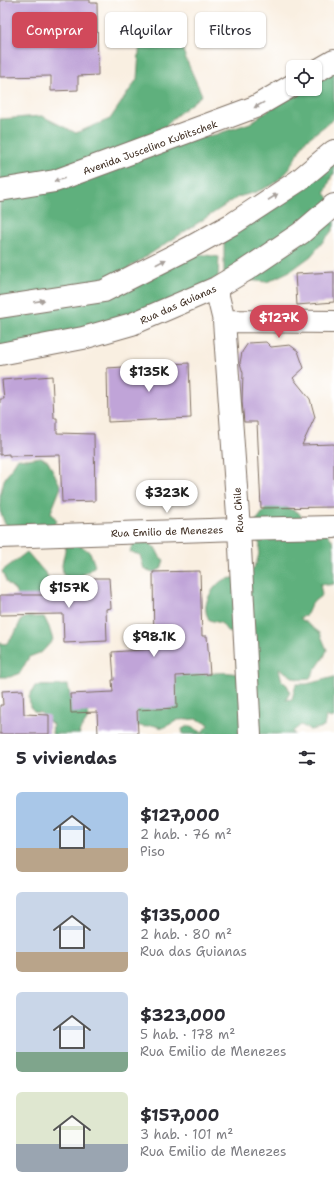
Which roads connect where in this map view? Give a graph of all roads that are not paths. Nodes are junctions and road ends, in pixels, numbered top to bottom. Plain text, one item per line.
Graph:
1 (334, 61) edge
2 (322, 68) edge
3 (286, 89) edge
4 (334, 151) edge
5 (0, 190) edge
6 (334, 205) edge
7 (216, 288) junction
8 (0, 307) edge
9 (224, 321) junction
10 (334, 322) edge
11 (0, 354) edge
12 (334, 527) edge
13 (239, 529) junction
14 (0, 537) edge
15 (250, 734) edge

1 - 2 street
3 -> 5 street, Avenida Juscelino Kubitschek
8 -> 4 street
6 - 7 street, Rua das Guianas
7 - 9 street, Rua Chile
7 - 11 street, Rua das Guianas
9 - 10 street
9 - 13 street, Rua Chile
12 - 13 street, Rua Emilio de Menezes
13 - 14 street, Rua Emilio de Menezes
13 - 15 street, Rua Chile

